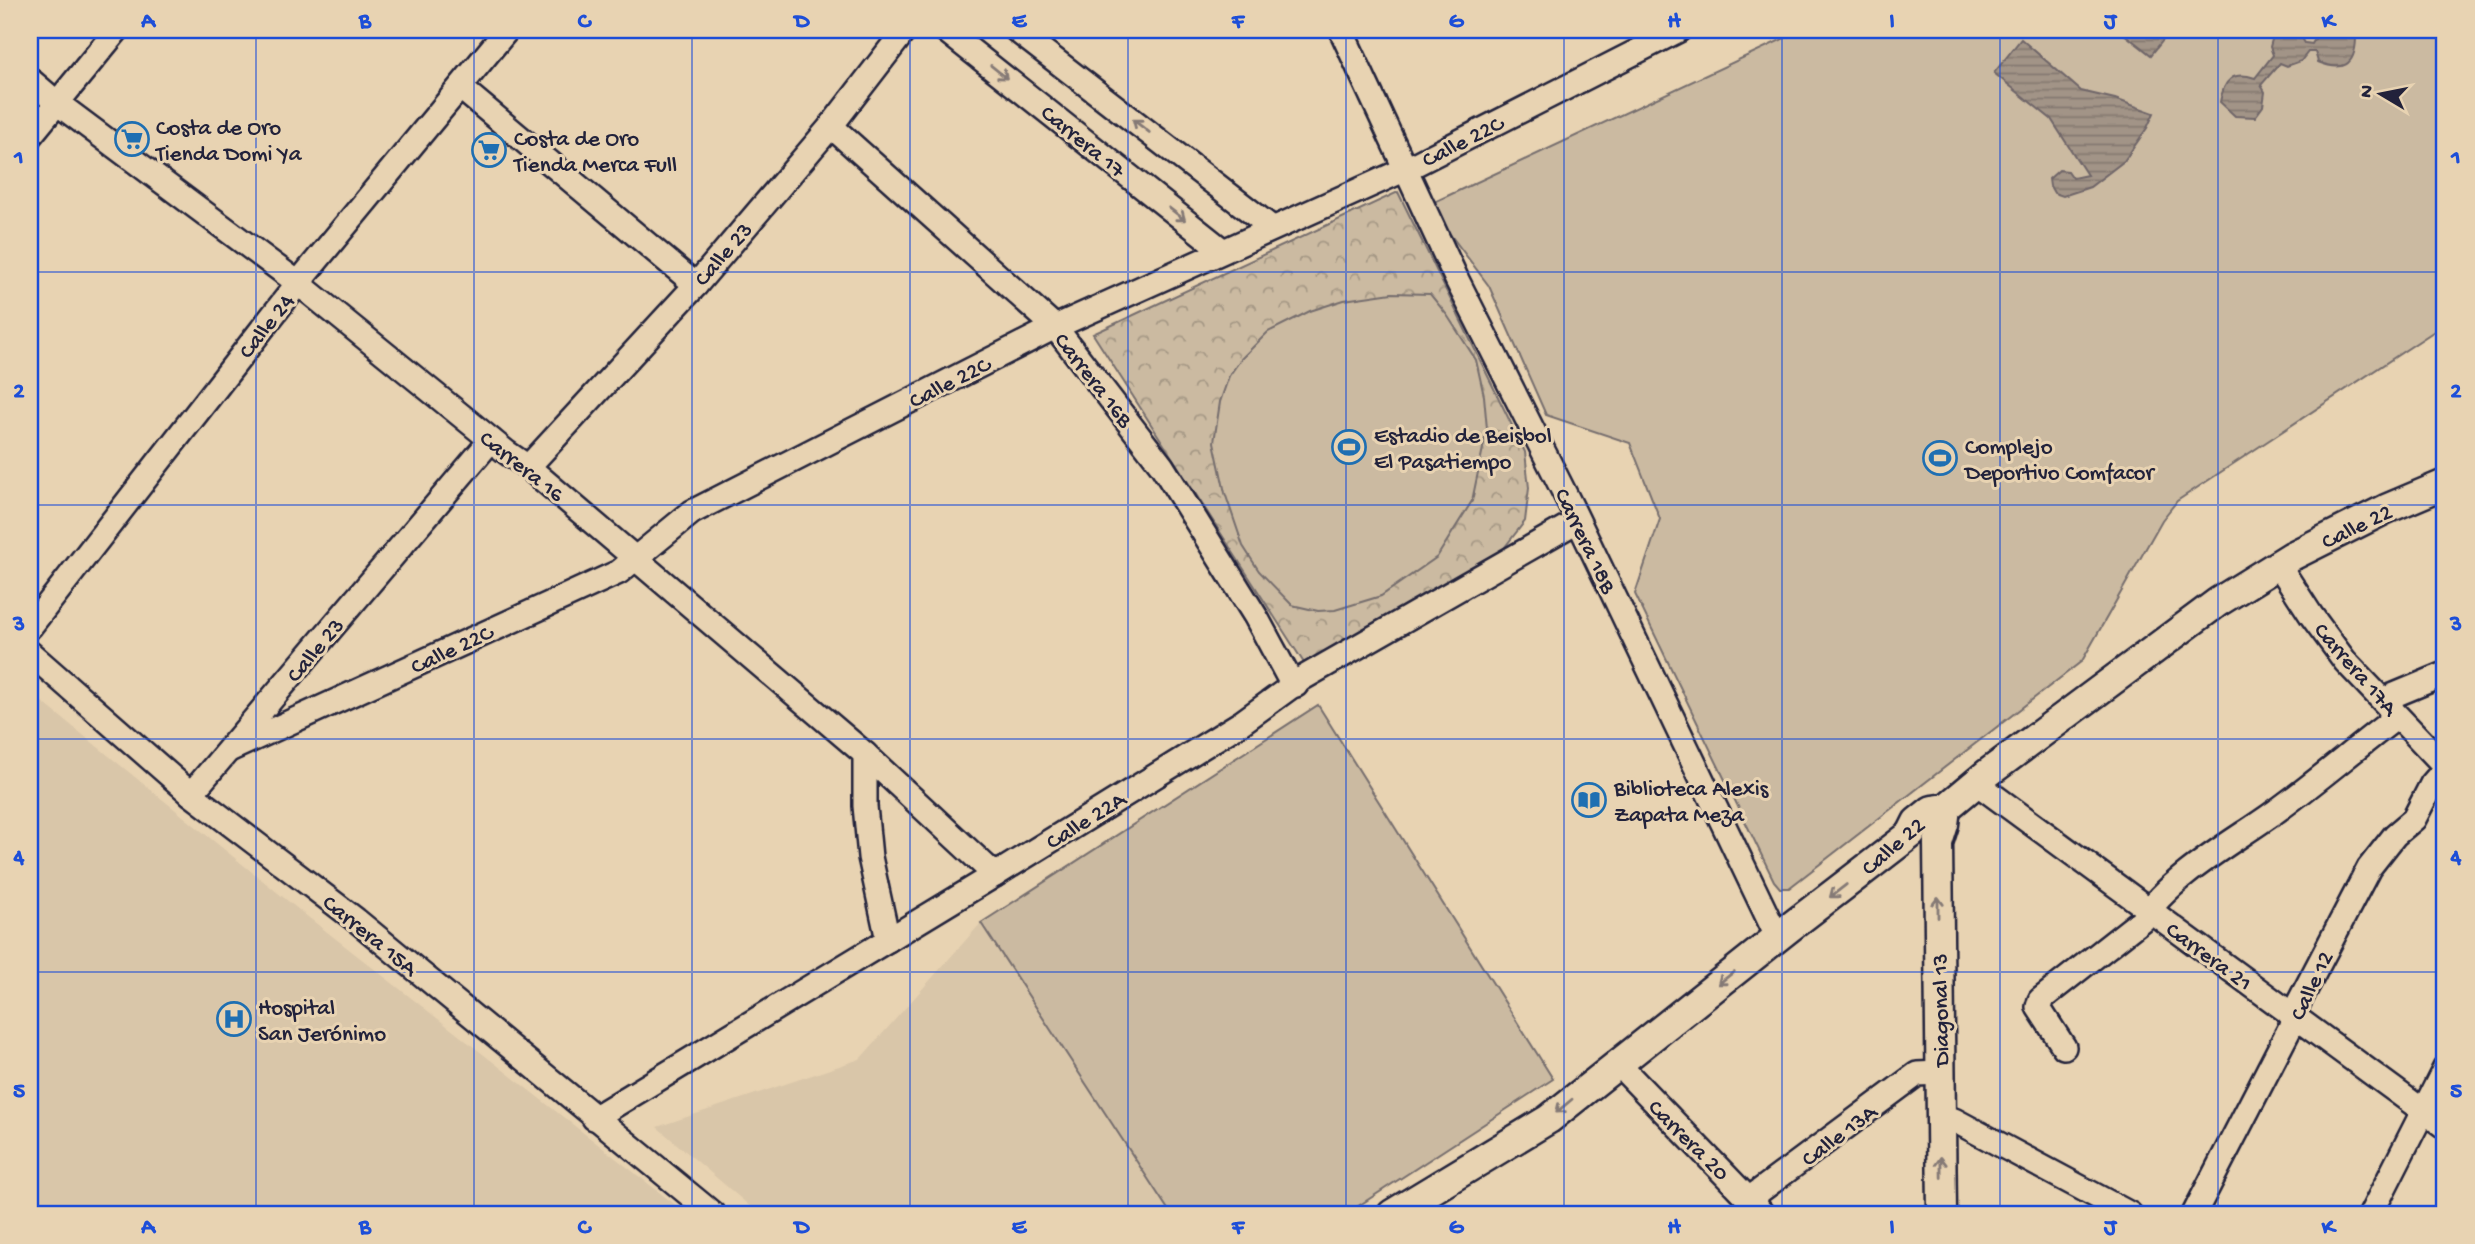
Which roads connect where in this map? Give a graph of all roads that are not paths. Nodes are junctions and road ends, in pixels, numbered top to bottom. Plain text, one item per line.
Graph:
1 (117, 30) edge
2 (507, 30) edge
3 (905, 30) edge
4 (946, 30) edge
5 (1016, 30) edge
6 (1341, 30) edge
7 (1679, 30) edge
8 (30, 80) edge
9 (461, 88) junction
10 (57, 103) junction
11 (831, 126) junction
12 (30, 136) edge
13 (1406, 169) junction
14 (1272, 228) junction
15 (1222, 250) junction
16 (298, 283) junction
17 (696, 285) junction
18 (1055, 327) junction
19 (491, 440) junction
20 (528, 467) junction
21 (2445, 484) edge
22 (1577, 521) junction
23 (636, 558) junction
24 (2278, 564) junction
25 (30, 627) edge
26 (30, 653) edge
27 (2445, 674) edge
28 (1296, 685) junction
29 (2390, 708) junction
30 (229, 750) junction
31 (865, 754) junction
32 (2445, 767) edge
33 (1979, 781) junction
34 (191, 794) junction
35 (1946, 808) junction
36 (1911, 834) junction
37 (1938, 843) junction
38 (995, 875) junction
39 (2148, 910) junction
40 (1780, 935) junction
41 (888, 940) junction
42 (2293, 1016) junction
43 (2064, 1047) dead end
44 (1618, 1064) junction
45 (2445, 1068) edge
46 (1940, 1073) junction
47 (2423, 1111) junction
48 (594, 1118) junction
49 (1941, 1120) junction
50 (2445, 1127) edge
51 (1757, 1211) edge
52 (713, 1214) edge
53 (1392, 1214) edge
54 (1942, 1214) edge
55 (2130, 1214) edge
56 (2194, 1214) edge
57 (2371, 1214) edge

1 - 10 street
2 - 9 street, Calle 24
3 - 11 street, Calle 23
4 -> 15 street, Carrera 17
14 -> 5 street, Carrera 17
6 - 13 street, Carrera 18B
7 - 13 street, Calle 22C
8 - 10 street, Carrera 16
9 - 16 street, Calle 24
9 - 17 street
10 - 12 street
10 - 16 street, Carrera 16
11 - 17 street, Calle 23
11 - 18 street, Carrera 16B
13 - 14 street, Calle 22C
13 - 22 street, Carrera 18B
14 - 15 street, Calle 22C
15 - 18 street, Calle 22C
16 - 19 street, Carrera 16
16 - 25 street, Calle 24
17 - 20 street, Calle 23
18 - 23 street, Calle 22C
18 - 28 street, Carrera 16B
19 - 20 street, Carrera 16
19 - 30 street, Calle 23
20 - 23 street, Carrera 16
21 - 24 street, Calle 22
22 - 28 street, Calle 22A
22 - 40 street, Carrera 18B
23 - 30 street, Calle 22C
23 - 31 street, Carrera 16
24 - 29 street, Carrera 17A
24 - 33 street, Calle 22
26 - 34 street, Carrera 15A
27 - 29 street
28 - 38 street, Calle 22A
29 - 32 street, Carrera 17A
29 - 39 street
30 - 34 street, Calle 23
31 - 38 street, Carrera 16
31 - 41 street
32 - 42 street, Calle 12
33 - 35 street, Calle 22
33 - 39 street, Carrera 21
34 - 48 street, Carrera 15A
35 - 36 street, Calle 22
35 - 37 street, Diagonal 13
36 - 37 street
36 -> 40 street, Calle 22
46 -> 37 street, Diagonal 13
38 - 41 street, Calle 22A
39 - 42 street, Carrera 21
39 - 43 street
40 -> 44 street, Calle 22
41 - 48 street, Calle 22A
42 - 47 street, Carrera 21
42 - 56 street, Calle 12
44 - 51 street, Carrera 20
44 -> 53 street, Calle 22
45 - 47 street
46 - 49 street, Diagonal 13
46 - 51 street, Calle 13A
47 - 50 street, Carrera 21
47 - 57 street
48 - 52 street, Carrera 15A
54 -> 49 street, Diagonal 13
49 - 55 street

